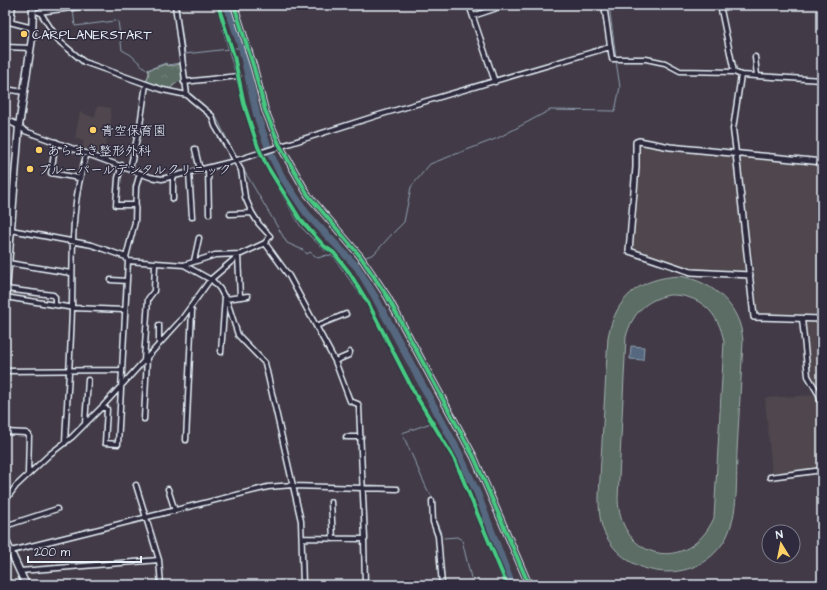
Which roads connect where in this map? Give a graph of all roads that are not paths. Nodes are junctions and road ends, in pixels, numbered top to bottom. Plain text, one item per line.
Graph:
1 (13, 5) edge
2 (33, 5) edge
3 (89, 5) edge
4 (97, 5) edge
5 (176, 5) edge
6 (234, 5) edge
7 (469, 5) edge
8 (506, 5) edge
9 (604, 5) edge
10 (720, 5) edge
11 (37, 12) junction
12 (473, 16) junction
13 (5, 21) edge
14 (11, 22) junction
15 (33, 28) junction
16 (5, 47) edge
17 (610, 47) junction
18 (31, 48) junction
19 (755, 57) dead end
20 (734, 72) junction
21 (741, 75) junction
22 (238, 76) dead end
23 (757, 76) junction
24 (822, 80) edge
25 (184, 82) junction
26 (495, 82) junction
27 (146, 84) junction
28 (5, 89) edge
29 (24, 92) junction
30 (187, 95) junction
31 (5, 119) edge
32 (20, 126) junction
33 (56, 142) junction
34 (279, 147) junction
35 (195, 149) dead end
36 (87, 153) junction
37 (736, 153) junction
38 (235, 160) junction
39 (822, 162) edge
40 (122, 165) junction
41 (208, 168) junction
42 (130, 169) junction
43 (200, 170) junction
44 (189, 172) junction
45 (140, 173) junction
46 (172, 176) junction
47 (79, 178) junction
48 (173, 200) dead end
49 (136, 205) junction
50 (5, 209) edge
51 (12, 211) junction
52 (252, 213) junction
53 (209, 214) dead end
54 (230, 214) dead end
55 (192, 217) dead end
56 (11, 230) junction
57 (199, 238) dead end
58 (73, 241) junction
59 (265, 243) junction
60 (238, 255) junction
61 (127, 259) junction
62 (194, 261) junction
63 (8, 263) junction
64 (155, 264) junction
65 (184, 265) junction
66 (72, 273) junction
67 (750, 275) junction
68 (6, 276) edge
69 (111, 280) dead end
70 (210, 280) junction
71 (126, 281) junction
72 (6, 289) junction
73 (240, 296) junction
74 (248, 296) dead end
75 (5, 298) edge
76 (225, 298) junction
77 (5, 304) edge
78 (55, 304) junction
79 (72, 307) junction
80 (189, 309) junction
81 (124, 310) junction
82 (346, 314) dead end
83 (802, 319) junction
84 (822, 319) edge
85 (160, 325) dead end
86 (316, 326) junction
87 (158, 344) junction
88 (221, 352) dead end
89 (350, 352) dead end
90 (145, 359) junction
91 (335, 361) junction
92 (121, 370) junction
93 (5, 371) edge
94 (68, 371) junction
95 (88, 380) dead end
96 (121, 387) junction
97 (102, 407) junction
98 (822, 409) edge
99 (144, 419) dead end
100 (85, 424) junction
101 (5, 432) edge
102 (346, 437) dead end
103 (361, 437) junction
104 (186, 440) dead end
105 (65, 443) junction
106 (822, 470) edge
107 (28, 475) junction
108 (770, 477) dead end
109 (136, 485) dead end
110 (293, 486) junction
111 (362, 487) junction
112 (168, 489) dead end
113 (397, 489) dead end
114 (5, 501) edge
115 (432, 501) dead end
116 (331, 502) dead end
117 (57, 509) dead end
118 (175, 510) junction
119 (146, 518) junction
120 (5, 526) edge
121 (302, 538) junction
122 (333, 538) junction
123 (5, 539) edge
124 (364, 539) junction
125 (11, 551) junction
126 (159, 560) junction
127 (20, 571) junction
128 (26, 585) edge
129 (161, 585) edge
130 (303, 585) edge
131 (365, 585) edge
132 (442, 585) edge
133 (529, 585) edge

1 - 14 street
2 - 11 main road
3 - 4 street
3 - 11 street
5 - 25 street
6 - 34 street
7 - 12 street
8 - 12 street
9 - 17 street
10 - 20 street
11 - 15 main road
11 - 27 street
12 - 26 street
13 - 14 street
14 - 15 street
15 - 18 main road
16 - 18 street
17 - 20 street
17 - 26 street
18 - 29 main road
19 - 23 street
20 - 21 street
21 - 23 street
21 - 37 street
22 - 25 street
23 - 24 street
25 - 30 street
26 - 34 street
27 - 30 street
27 - 42 street
28 - 29 street
29 - 32 main road
30 - 38 street
31 - 32 street
32 - 33 street
32 - 51 main road
33 - 36 street
33 - 47 street
34 - 38 street
34 - 133 street
35 - 43 street
36 - 40 street
36 - 47 street
37 - 39 street
37 - 67 street
37 - 67 street
38 - 41 street
38 - 52 street
40 - 42 street
40 - 49 street
41 - 43 street
41 - 53 street
42 - 45 street
43 - 44 street
44 - 46 street
44 - 55 street
45 - 46 street
45 - 49 street
46 - 48 street
47 - 58 street
49 - 61 street
50 - 51 street
51 - 56 main road
52 - 54 street
52 - 59 street
56 - 58 street
56 - 63 main road
57 - 62 street
58 - 61 street
58 - 66 street
59 - 60 street
59 - 86 street
60 - 62 street
60 - 70 street
60 - 73 street
61 - 64 street
61 - 71 street
62 - 65 street
63 - 66 street
63 - 68 main road
64 - 65 street
64 - 90 street
65 - 70 street
66 - 79 street
67 - 83 street
68 - 72 main road
69 - 71 street
70 - 76 street
70 - 80 street
71 - 81 street
72 - 75 main road
72 - 78 street
73 - 74 street
73 - 76 street
75 - 77 main road
75 - 78 street
76 - 88 street
76 - 110 street
78 - 79 street
79 - 81 street
79 - 94 street
80 - 87 street
80 - 104 street
81 - 92 street
82 - 86 street
83 - 84 street
83 - 98 street
85 - 87 street
86 - 91 street
87 - 90 street
89 - 91 street
90 - 96 street
90 - 99 street
91 - 103 street
92 - 94 street
92 - 96 street
93 - 94 street
94 - 105 street
95 - 100 street
96 - 97 street
96 - 97 street
97 - 100 street
100 - 105 street
101 - 107 street
102 - 103 street
103 - 111 street
105 - 107 street
106 - 108 street
107 - 114 street
109 - 119 street
110 - 111 street
110 - 118 street
110 - 121 street
111 - 113 street
111 - 124 street
112 - 118 street
115 - 132 street
116 - 122 street
117 - 120 street
118 - 119 street
119 - 125 street
119 - 126 street
121 - 122 street
121 - 130 street
122 - 124 street
123 - 125 main road
124 - 131 street
125 - 127 main road
126 - 127 street
126 - 129 street
127 - 128 main road

